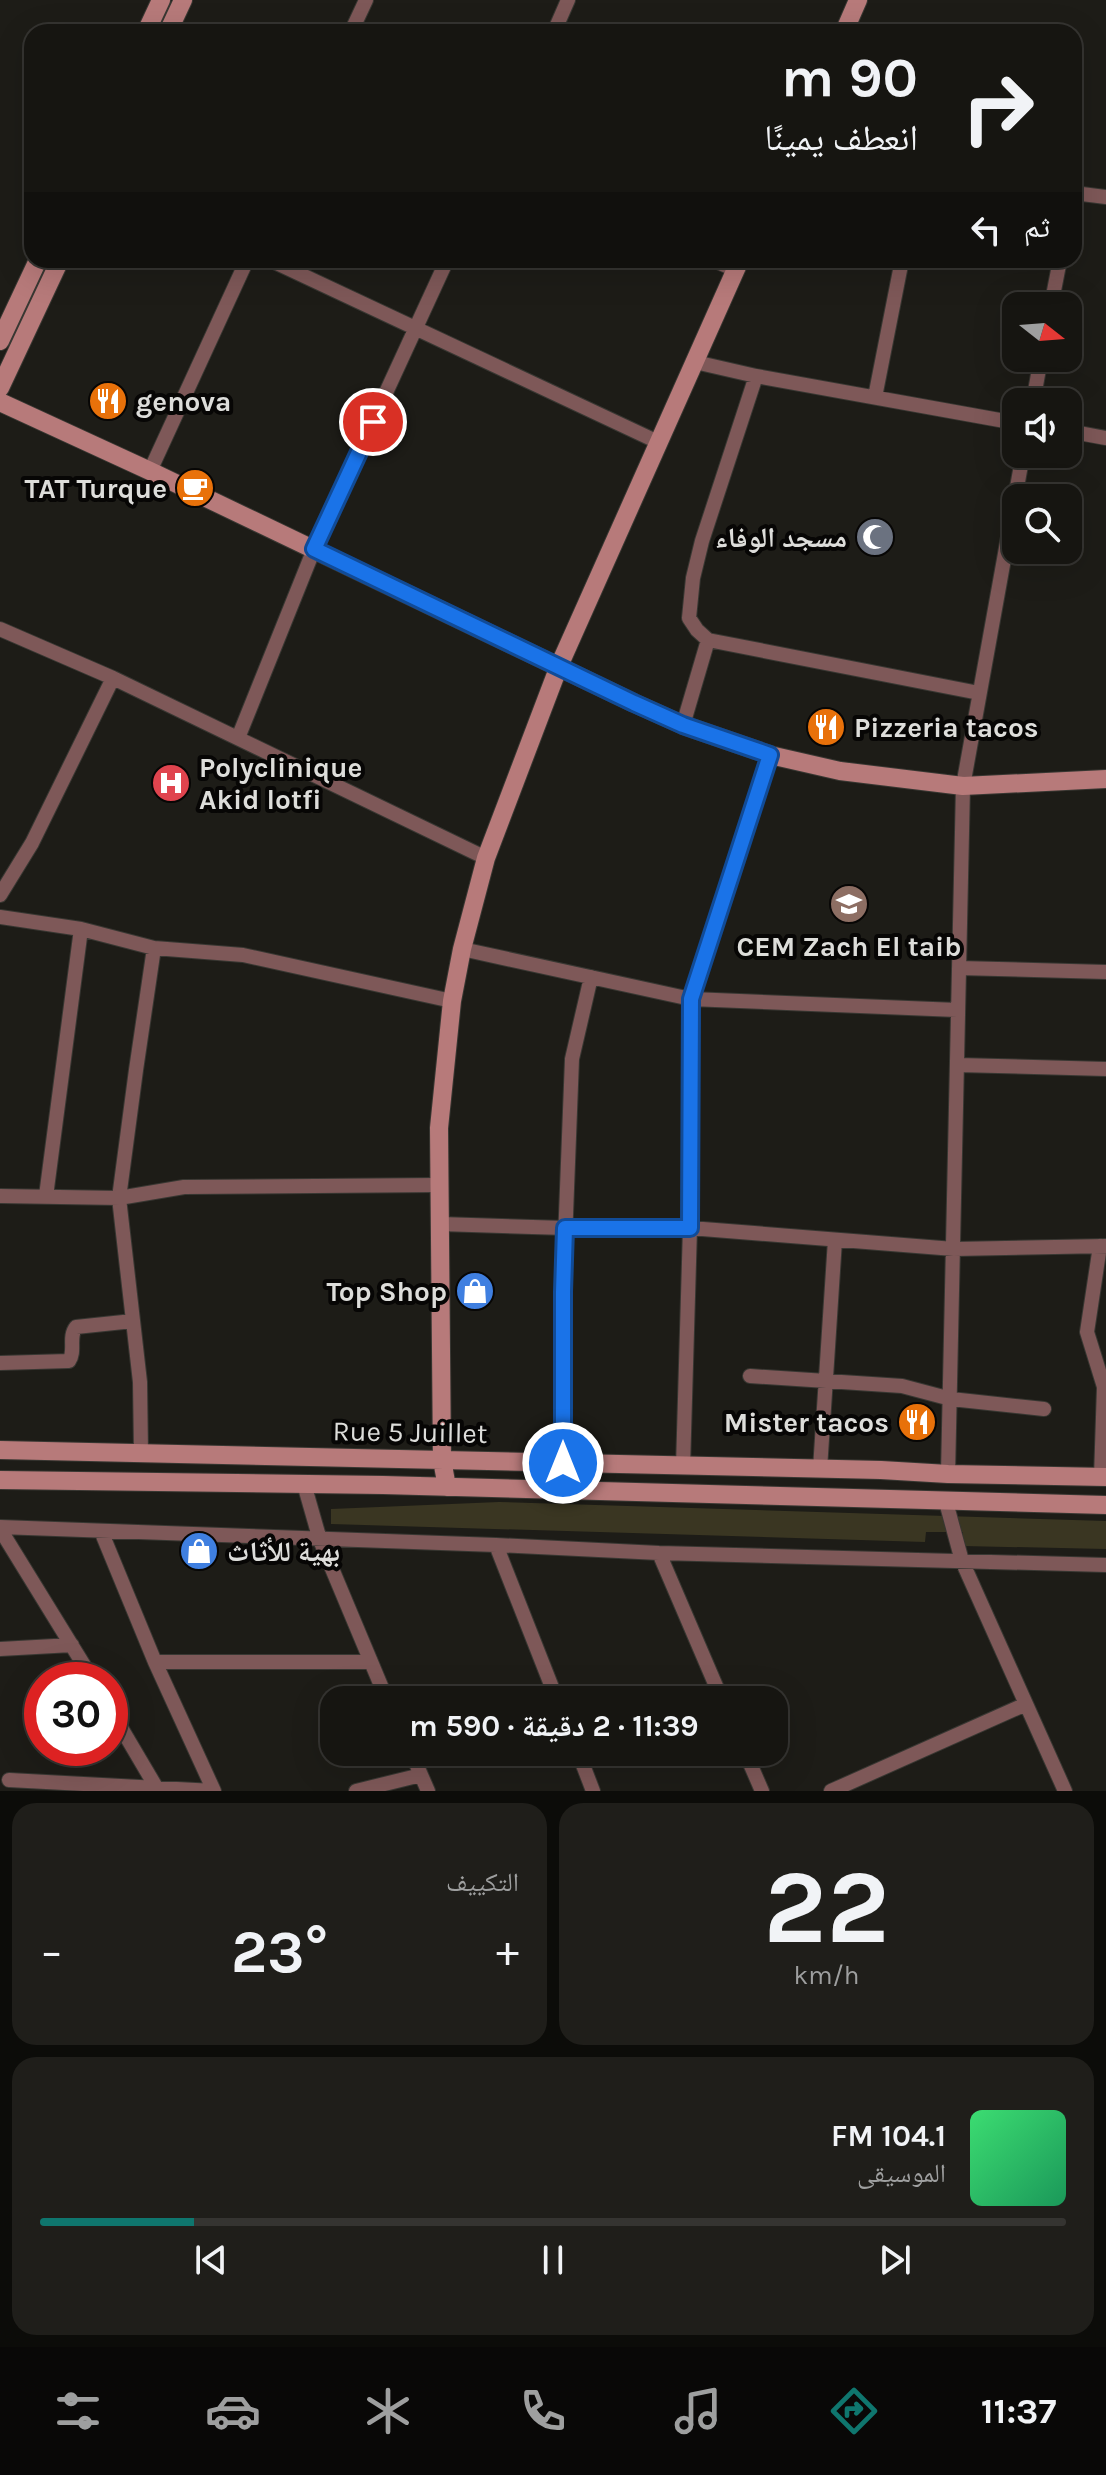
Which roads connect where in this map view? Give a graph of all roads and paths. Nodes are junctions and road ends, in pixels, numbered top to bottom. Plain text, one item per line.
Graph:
1 (161, 0) edge
2 (183, 0) edge
3 (366, 0) edge
4 (568, 0) edge
5 (858, 0) edge
6 (150, 24) edge
7 (172, 24) edge
8 (355, 24) edge
9 (558, 24) edge
10 (848, 24) edge
11 (1082, 194) edge
12 (1106, 197) edge
13 (34, 268) edge
14 (56, 268) edge
15 (243, 268) edge
16 (287, 268) edge
17 (443, 268) edge
18 (737, 268) edge
19 (900, 268) edge
20 (1058, 268) edge
21 (1054, 292) edge
22 (415, 330) junction
23 (0, 341) edge
24 (695, 362) junction
25 (756, 376) junction
26 (0, 388) edge
27 (875, 397) junction
28 (0, 402) edge
29 (1002, 420) edge
30 (1082, 434) edge
31 (1106, 438) edge
32 (658, 442) junction
33 (1020, 468) edge
34 (150, 471) junction
35 (314, 549) junction
36 (0, 629) edge
37 (708, 640) junction
38 (559, 666) junction
39 (113, 678) junction
40 (979, 693) junction
41 (683, 725) junction
42 (238, 738) junction
43 (770, 755) junction
44 (1106, 779) edge
45 (963, 786) junction
46 (486, 858) junction
47 (0, 895) edge
48 (0, 917) edge
49 (81, 929) junction
50 (154, 948) junction
51 (462, 949) junction
52 (959, 968) junction
53 (1106, 972) edge
54 (591, 977) junction
55 (691, 999) junction
56 (452, 1001) junction
57 (957, 1010) junction
58 (958, 1065) junction
59 (1106, 1069) edge
60 (439, 1185) junction
61 (0, 1196) edge
62 (46, 1196) junction
63 (119, 1198) junction
64 (440, 1224) junction
65 (565, 1228) junction
66 (690, 1228) junction
67 (835, 1240) junction
68 (1103, 1246) edge
69 (954, 1249) junction
70 (133, 1321) junction
71 (0, 1363) edge
72 (750, 1376) dead end
73 (827, 1381) junction
74 (951, 1399) junction
75 (1044, 1409) dead end
76 (0, 1450) edge
77 (141, 1453) junction
78 (442, 1460) junction
79 (563, 1463) junction
80 (683, 1467) junction
81 (820, 1469) junction
82 (948, 1474) junction
83 (1104, 1477) edge
84 (0, 1480) edge
85 (304, 1484) junction
86 (447, 1487) junction
87 (946, 1502) junction
88 (1106, 1505) edge
89 (0, 1528) edge
90 (101, 1531) junction
91 (320, 1540) junction
92 (496, 1545) junction
93 (659, 1553) junction
94 (962, 1561) junction
95 (1106, 1565) edge
96 (72, 1645) junction
97 (0, 1649) edge
98 (82, 1662) edge
99 (155, 1662) junction
100 (370, 1662) junction
101 (381, 1686) edge
102 (551, 1686) edge
103 (716, 1686) edge
104 (1026, 1704) junction
105 (128, 1735) edge
106 (417, 1766) edge
107 (583, 1766) edge
108 (751, 1766) edge
109 (421, 1775) junction
110 (8, 1781) edge
111 (165, 1789) edge
112 (214, 1791) edge
113 (356, 1791) edge
114 (428, 1791) edge
115 (593, 1791) edge
116 (762, 1791) edge
117 (831, 1791) edge
118 (1065, 1791) edge

1 - 6 main road
2 - 7 main road
3 - 8 street
4 - 9 street
5 - 10 main road
11 - 12 street
13 - 23 main road
14 - 26 main road
15 - 34 street
16 - 22 street
17 - 22 street
18 - 24 main road
19 - 27 street
20 - 21 street
22 - 32 street
22 - 35 street
24 - 25 street
24 - 32 main road
25 - 27 street
25 - 37 street
27 - 29 street
28 - 34 main road
30 - 31 street
32 - 38 main road
33 - 40 street
34 - 35 main road
35 - 38 main road
35 - 42 street
36 - 39 street
37 - 40 street
37 - 41 street
38 - 41 main road
38 - 46 main road
39 - 42 street
39 - 47 street
40 - 45 street
41 - 43 main road
42 - 46 street
43 - 45 main road
43 - 55 street
44 - 45 main road
45 - 52 street
46 - 51 main road
48 - 49 street
49 - 50 street
49 - 62 street
50 - 56 street
50 - 63 street
51 - 54 street
51 - 56 main road
52 - 53 street
52 - 57 street
54 - 55 street
54 - 65 street
55 - 57 street
55 - 66 street
56 - 60 main road
57 - 58 street
58 - 59 street
58 - 69 street
60 - 63 street
60 - 64 main road
61 - 62 street
62 - 63 street
63 - 70 street
64 - 65 street
64 - 78 main road
65 - 66 street
65 - 79 street
66 - 67 street
66 - 80 street
67 - 69 street
67 - 73 street
68 - 69 street
68 - 83 street
69 - 74 street
70 - 71 street
70 - 77 street
72 - 73 street
73 - 74 street
73 - 81 street
74 - 75 street
74 - 82 street
76 - 77 main road, Rue 5 Juillet
77 - 78 main road, Rue 5 Juillet
78 - 79 main road, Rue 5 Juillet
78 - 86 main road
79 - 80 main road, Rue 5 Juillet
80 - 81 main road, Rue 5 Juillet
81 - 82 main road, Rue 5 Juillet
82 - 83 main road, Rue 5 Juillet
84 - 85 main road, Rue 5 Juillet
85 - 86 main road, Rue 5 Juillet
85 - 91 street
86 - 87 main road, Rue 5 Juillet
87 - 88 main road, Rue 5 Juillet
87 - 94 street
89 - 90 street
89 - 96 street
90 - 91 street
90 - 99 street
91 - 92 street
91 - 100 street
92 - 93 street
92 - 102 street
93 - 94 street
93 - 103 street
94 - 95 street
94 - 104 street
96 - 97 street
96 - 98 street
99 - 100 street
99 - 112 street
100 - 101 street
104 - 117 street
104 - 118 street
105 - 111 street
106 - 109 street
107 - 115 street
108 - 116 street
109 - 113 street
109 - 114 street
110 - 111 street
111 - 112 street

